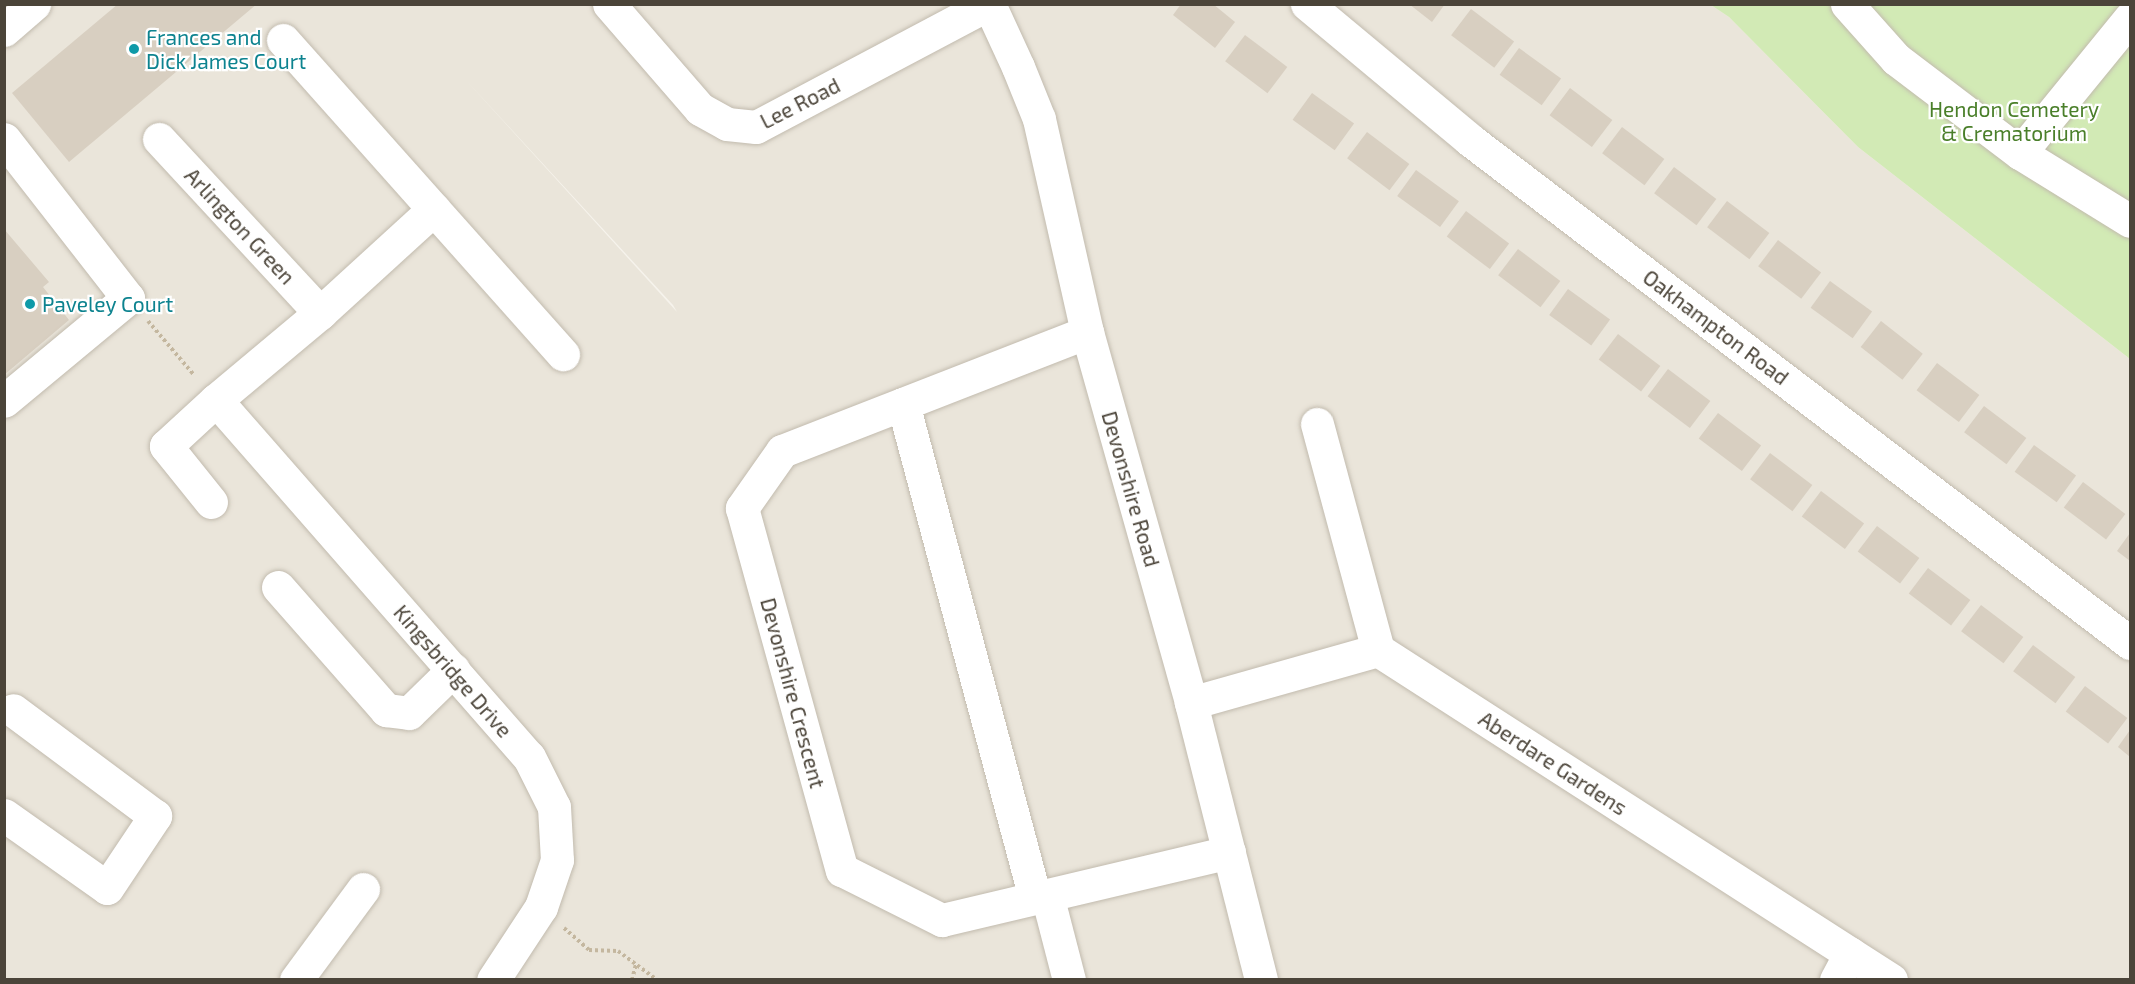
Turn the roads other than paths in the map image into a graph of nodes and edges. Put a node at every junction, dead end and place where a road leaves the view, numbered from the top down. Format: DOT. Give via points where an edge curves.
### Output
graph roads {
  1 [pos="34,4"];
  2 [pos="609,4"];
  3 [pos="988,4"];
  4 [pos="1307,4"];
  5 [pos="1847,4"];
  6 [pos="2130,18"];
  7 [pos="4,30"];
  8 [pos="283,40"];
  9 [pos="4,139"];
  10 [pos="159,139"];
  11 [pos="2020,153"];
  12 [pos="434,209"];
  13 [pos="2130,221"];
  14 [pos="320,313"];
  15 [pos="1088,332"];
  16 [pos="563,354"];
  17 [pos="216,399"];
  18 [pos="4,401"];
  19 [pos="903,404"];
  20 [pos="1317,424"];
  21 [pos="211,502"];
  22 [pos="278,587"];
  23 [pos="2130,644"];
  24 [pos="1378,650"];
  25 [pos="453,670"];
  26 [pos="1191,703"];
  27 [pos="8,712"];
  28 [pos="4,815"];
  29 [pos="1229,852"];
  30 [pos="363,889"];
  31 [pos="1041,896"];
  32 [pos="1843,967"];
  33 [pos="296,980"];
  34 [pos="493,980"];
  35 [pos="1069,980"];
  36 [pos="1261,980"];
  37 [pos="1891,980"];
  1 -- 7 [label="street"];
  2 -- 3 [label="street, Lee Road" via="700,108 727,124 756,127"];
  3 -- 15 [label="street, Devonshire Road" via="1039,119"];
  4 -- 23 [label="street, Oakhampton Road" via="1470,140"];
  5 -- 11 [label="street" via="1896,59"];
  6 -- 11 [label="street"];
  8 -- 12 [label="street"];
  9 -- 18 [label="street" via="137,308"];
  10 -- 14 [label="street, Arlington Green"];
  11 -- 13 [label="street"];
  12 -- 14 [label="street"];
  12 -- 16 [label="street"];
  14 -- 17 [label="street"];
  15 -- 19 [label="street, Devonshire Crescent"];
  15 -- 26 [label="street, Devonshire Road"];
  17 -- 21 [label="street" via="166,446"];
  17 -- 25 [label="street, Kingsbridge Drive"];
  19 -- 31 [label="street"];
  19 -- 31 [label="street, Devonshire Crescent" via="782,451 742,508 842,870 942,920"];
  20 -- 24 [label="street"];
  22 -- 25 [label="street" via="386,710 409,713"];
  24 -- 26 [label="street"];
  24 -- 32 [label="street, Aberdare Gardens"];
  25 -- 34 [label="street, Kingsbridge Drive" via="529,758 554,807 557,860 541,907"];
  26 -- 29 [label="street, Devonshire Road"];
  27 -- 28 [label="street" via="155,816 107,888"];
  29 -- 31 [label="street, Devonshire Crescent"];
  29 -- 36 [label="street, Devonshire Road"];
  30 -- 33 [label="street"];
  31 -- 35 [label="street"];
  32 -- 37 [label="street, Aberdare Gardens"];
}
